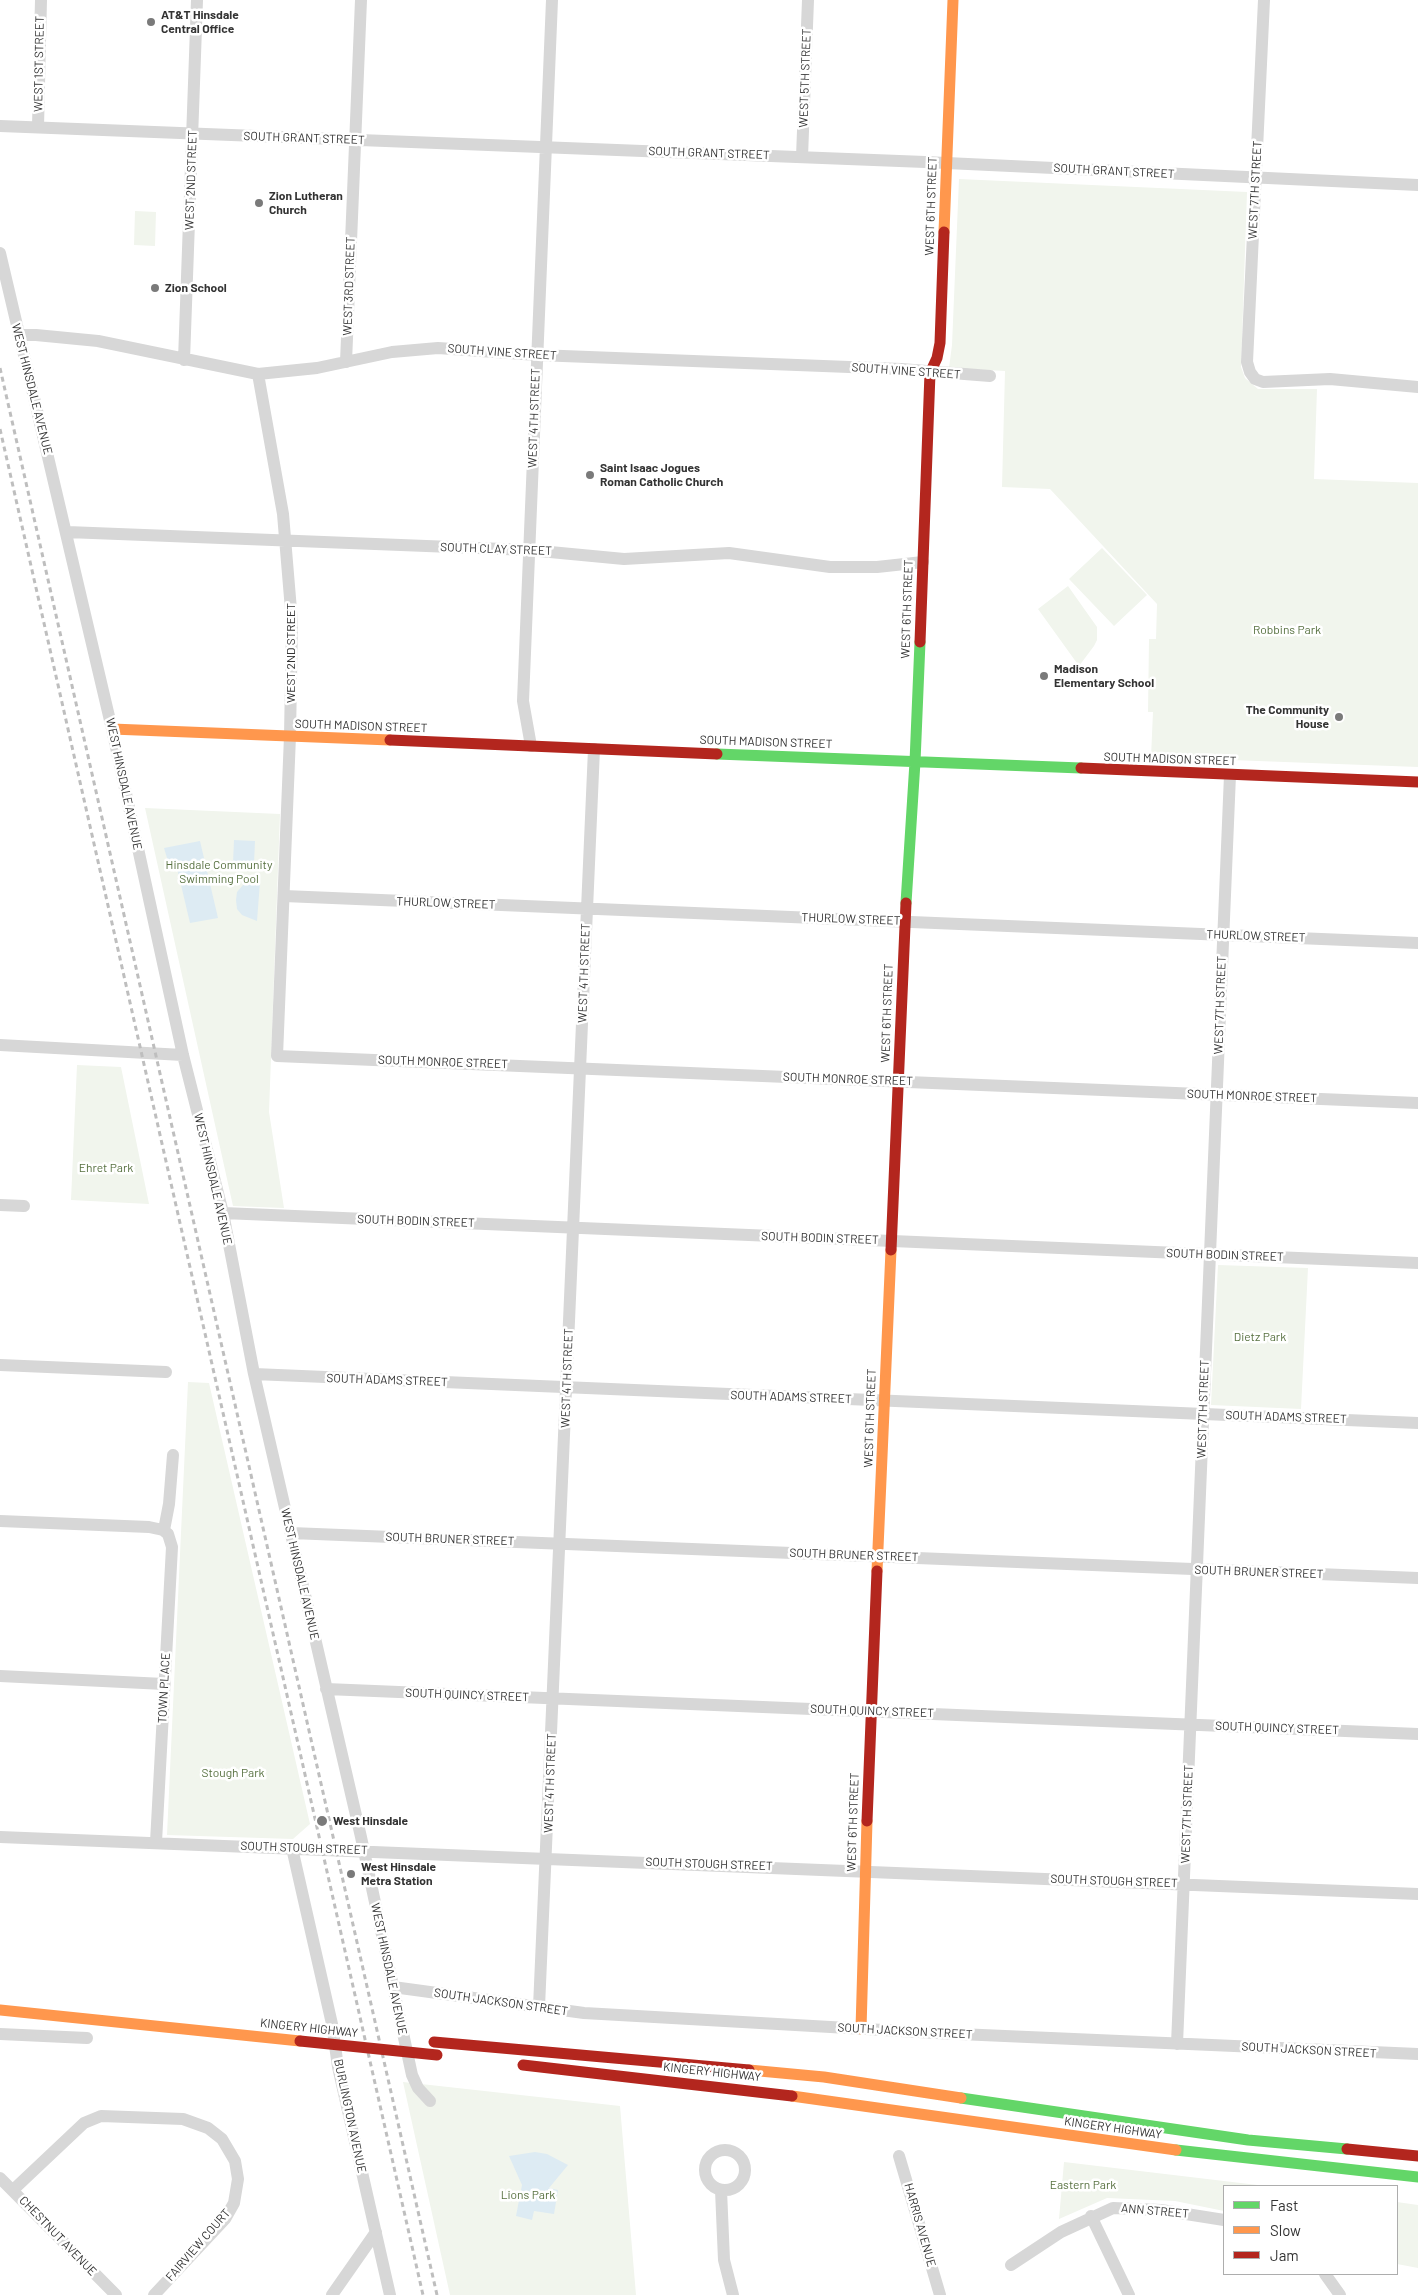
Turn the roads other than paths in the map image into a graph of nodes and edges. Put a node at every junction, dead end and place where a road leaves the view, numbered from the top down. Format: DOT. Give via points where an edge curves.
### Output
graph roads {
  1 [pos="41,0"];
  2 [pos="197,0"];
  3 [pos="360,0"];
  4 [pos="552,0"];
  5 [pos="808,0"];
  6 [pos="953,0"];
  7 [pos="1264,0"];
  8 [pos="0,126"];
  9 [pos="38,127"];
  10 [pos="193,135"];
  11 [pos="355,140"];
  12 [pos="546,147"];
  13 [pos="802,157"];
  14 [pos="947,163"];
  15 [pos="1255,177"];
  16 [pos="1418,184"];
  17 [pos="0,253"];
  18 [pos="18,335"];
  19 [pos="537,355"];
  20 [pos="184,360"];
  21 [pos="346,362"];
  22 [pos="930,373"];
  23 [pos="258,374"];
  24 [pos="990,376"];
  25 [pos="1418,387"];
  26 [pos="67,532"];
  27 [pos="286,540"];
  28 [pos="529,550"];
  29 [pos="923,562"];
  30 [pos="112,729"];
  31 [pos="290,736"];
  32 [pos="532,746"];
  33 [pos="594,749"];
  34 [pos="915,762"];
  35 [pos="1230,775"];
  36 [pos="1418,782"];
  37 [pos="284,896"];
  38 [pos="587,908"];
  39 [pos="905,922"];
  40 [pos="1223,935"];
  41 [pos="1418,943"];
  42 [pos="0,1045"];
  43 [pos="184,1055"];
  44 [pos="277,1056"];
  45 [pos="580,1068"];
  46 [pos="898,1081"];
  47 [pos="1217,1094"];
  48 [pos="1418,1103"];
  49 [pos="0,1205"];
  50 [pos="24,1206"];
  51 [pos="223,1213"];
  52 [pos="573,1228"];
  53 [pos="892,1241"];
  54 [pos="1210,1254"];
  55 [pos="1418,1263"];
  56 [pos="0,1365"];
  57 [pos="166,1372"];
  58 [pos="254,1374"];
  59 [pos="566,1387"];
  60 [pos="885,1400"];
  61 [pos="1203,1414"];
  62 [pos="1418,1423"];
  63 [pos="172,1456"];
  64 [pos="0,1521"];
  65 [pos="166,1532"];
  66 [pos="290,1534"];
  67 [pos="560,1542"];
  68 [pos="878,1556"];
  69 [pos="1197,1569"];
  70 [pos="1418,1578"];
  71 [pos="0,1676"];
  72 [pos="164,1684"];
  73 [pos="326,1689"];
  74 [pos="553,1698"];
  75 [pos="872,1711"];
  76 [pos="1190,1724"];
  77 [pos="1418,1734"];
  78 [pos="0,1837"];
  79 [pos="156,1842"];
  80 [pos="292,1848"];
  81 [pos="364,1851"];
  82 [pos="547,1858"];
  83 [pos="865,1871"];
  84 [pos="1184,1884"];
  85 [pos="1418,1894"];
  86 [pos="394,1987"];
  87 [pos="539,2007"];
  88 [pos="0,2010"];
  89 [pos="318,2029"];
  90 [pos="861,2029"];
  91 [pos="347,2032"];
  92 [pos="0,2034"];
  93 [pos="395,2037"];
  94 [pos="87,2038"];
  95 [pos="1177,2044"];
  96 [pos="1418,2054"];
  97 [pos="442,2056"];
  98 [pos="506,2063"];
  99 [pos="430,2101"];
  100 [pos="899,2156"];
  101 [pos="1418,2156"];
  102 [pos="1418,2177"];
  103 [pos="0,2178"];
  104 [pos="13,2190"];
  105 [pos="721,2190"];
  106 [pos="1091,2216"];
  107 [pos="1223,2220"];
  108 [pos="376,2232"];
  109 [pos="1011,2264"];
  110 [pos="1326,2275"];
  111 [pos="116,2295"];
  112 [pos="154,2295"];
  113 [pos="332,2295"];
  114 [pos="390,2295"];
  115 [pos="734,2295"];
  116 [pos="940,2295"];
  117 [pos="1129,2295"];
  118 [pos="1340,2295"];
  1 -- 9 [label="street, WEST 1ST STREET"];
  2 -- 10 [label="street, WEST 2ND STREET"];
  3 -- 11 [label="street, WEST 3RD STREET"];
  4 -- 12 [label="street, WEST 4TH STREET"];
  5 -- 13 [label="street, WEST 5TH STREET"];
  6 -- 14 [label="main road, WEST 6TH STREET"];
  7 -- 15 [label="street, WEST 7TH STREET"];
  8 -- 9 [label="street, SOUTH GRANT STREET"];
  9 -- 10 [label="street, SOUTH GRANT STREET"];
  10 -- 11 [label="street, SOUTH GRANT STREET"];
  10 -- 20 [label="street, WEST 2ND STREET"];
  11 -- 12 [label="street, SOUTH GRANT STREET"];
  11 -- 21 [label="street, WEST 3RD STREET"];
  12 -- 13 [label="street, SOUTH GRANT STREET"];
  12 -- 19 [label="street, WEST 4TH STREET"];
  13 -- 14 [label="street, SOUTH GRANT STREET"];
  14 -- 15 [label="street, SOUTH GRANT STREET"];
  14 -- 22 [label="main road, WEST 6TH STREET" via="940,343"];
  15 -- 16 [label="street, SOUTH GRANT STREET"];
  15 -- 25 [label="street, WEST 7TH STREET" via="1247,362 1250,372 1255,378 1274,383 1330,379"];
  17 -- 18 [label="street, WEST HINSDALE AVENUE"];
  18 -- 20 [label="street, SOUTH VINE STREET" via="98,341"];
  18 -- 26 [label="street, WEST HINSDALE AVENUE"];
  19 -- 21 [label="street, SOUTH VINE STREET" via="438,348 392,352"];
  19 -- 22 [label="street, SOUTH VINE STREET" via="901,369"];
  19 -- 28 [label="street, WEST 4TH STREET"];
  20 -- 23 [label="street, SOUTH VINE STREET"];
  21 -- 23 [label="street, SOUTH VINE STREET"];
  22 -- 24 [label="street, SOUTH VINE STREET"];
  22 -- 29 [label="main road, WEST 6TH STREET"];
  23 -- 27 [label="street, WEST 2ND STREET"];
  26 -- 27 [label="street, SOUTH CLAY STREET"];
  26 -- 30 [label="street, WEST HINSDALE AVENUE"];
  27 -- 28 [label="street, SOUTH CLAY STREET"];
  27 -- 31 [label="street, WEST 2ND STREET" via="292,622"];
  28 -- 29 [label="street, SOUTH CLAY STREET" via="624,559 728,553 830,567 877,567"];
  28 -- 32 [label="street, WEST 4TH STREET" via="523,701"];
  29 -- 34 [label="main road, WEST 6TH STREET"];
  30 -- 31 [label="main road, SOUTH MADISON STREET"];
  30 -- 43 [label="street, WEST HINSDALE AVENUE"];
  31 -- 32 [label="main road, SOUTH MADISON STREET"];
  31 -- 37 [label="street, WEST 2ND STREET"];
  32 -- 33 [label="main road, SOUTH MADISON STREET"];
  33 -- 34 [label="main road, SOUTH MADISON STREET"];
  33 -- 38 [label="street, WEST 4TH STREET"];
  34 -- 35 [label="main road, SOUTH MADISON STREET"];
  34 -- 39 [label="main road, WEST 6TH STREET"];
  35 -- 36 [label="main road, SOUTH MADISON STREET"];
  35 -- 40 [label="street, WEST 7TH STREET"];
  37 -- 38 [label="street, THURLOW STREET"];
  37 -- 44 [label="street, WEST 2ND STREET"];
  38 -- 39 [label="street, THURLOW STREET"];
  38 -- 45 [label="street, WEST 4TH STREET"];
  39 -- 40 [label="street, THURLOW STREET"];
  39 -- 46 [label="main road, WEST 6TH STREET"];
  40 -- 41 [label="street, THURLOW STREET"];
  40 -- 47 [label="street, WEST 7TH STREET"];
  42 -- 43 [label="street"];
  43 -- 51 [label="street, WEST HINSDALE AVENUE"];
  44 -- 45 [label="street, SOUTH MONROE STREET"];
  45 -- 46 [label="street, SOUTH MONROE STREET"];
  45 -- 52 [label="street, WEST 4TH STREET"];
  46 -- 47 [label="street, SOUTH MONROE STREET"];
  46 -- 53 [label="main road, WEST 6TH STREET"];
  47 -- 48 [label="street, SOUTH MONROE STREET"];
  47 -- 54 [label="street, WEST 7TH STREET"];
  49 -- 50 [label="street"];
  51 -- 52 [label="street, SOUTH BODIN STREET"];
  51 -- 58 [label="street, WEST HINSDALE AVENUE"];
  52 -- 53 [label="street, SOUTH BODIN STREET"];
  52 -- 59 [label="street, WEST 4TH STREET"];
  53 -- 54 [label="street, SOUTH BODIN STREET"];
  53 -- 60 [label="main road, WEST 6TH STREET"];
  54 -- 55 [label="street, SOUTH BODIN STREET"];
  54 -- 61 [label="street, WEST 7TH STREET"];
  56 -- 57 [label="street"];
  58 -- 59 [label="street, SOUTH ADAMS STREET"];
  58 -- 66 [label="street, WEST HINSDALE AVENUE"];
  59 -- 60 [label="street, SOUTH ADAMS STREET"];
  59 -- 67 [label="street, WEST 4TH STREET"];
  60 -- 61 [label="street, SOUTH ADAMS STREET"];
  60 -- 68 [label="main road, WEST 6TH STREET"];
  61 -- 62 [label="street, SOUTH ADAMS STREET"];
  61 -- 69 [label="street, WEST 7TH STREET"];
  63 -- 65 [label="street, TOWN PLACE"];
  64 -- 65 [label="street" via="129,1526"];
  65 -- 72 [label="street, TOWN PLACE" via="172,1547"];
  66 -- 67 [label="street, SOUTH BRUNER STREET"];
  66 -- 73 [label="street, WEST HINSDALE AVENUE"];
  67 -- 68 [label="street, SOUTH BRUNER STREET"];
  67 -- 74 [label="street, WEST 4TH STREET"];
  68 -- 69 [label="street, SOUTH BRUNER STREET"];
  68 -- 75 [label="main road, WEST 6TH STREET"];
  69 -- 70 [label="street, SOUTH BRUNER STREET"];
  69 -- 76 [label="street, WEST 7TH STREET"];
  71 -- 72 [label="street"];
  72 -- 79 [label="street, TOWN PLACE"];
  73 -- 74 [label="street, SOUTH QUINCY STREET"];
  73 -- 81 [label="street, WEST HINSDALE AVENUE"];
  74 -- 75 [label="street, SOUTH QUINCY STREET"];
  74 -- 82 [label="street, WEST 4TH STREET"];
  75 -- 76 [label="street, SOUTH QUINCY STREET"];
  75 -- 83 [label="main road, WEST 6TH STREET"];
  76 -- 77 [label="street, SOUTH QUINCY STREET"];
  76 -- 84 [label="street, WEST 7TH STREET"];
  78 -- 79 [label="street, SOUTH STOUGH STREET"];
  79 -- 80 [label="street, SOUTH STOUGH STREET"];
  80 -- 81 [label="street, SOUTH STOUGH STREET"];
  80 -- 108 [label="street, BURLINGTON AVENUE"];
  81 -- 82 [label="street, SOUTH STOUGH STREET"];
  81 -- 86 [label="street, WEST HINSDALE AVENUE"];
  82 -- 83 [label="street, SOUTH STOUGH STREET"];
  82 -- 87 [label="street, WEST 4TH STREET"];
  83 -- 84 [label="street, SOUTH STOUGH STREET"];
  83 -- 90 [label="main road, WEST 6TH STREET"];
  84 -- 85 [label="street, SOUTH STOUGH STREET"];
  84 -- 95 [label="street, WEST 7TH STREET"];
  86 -- 87 [label="street, SOUTH JACKSON STREET"];
  86 -- 99 [label="street, WEST HINSDALE AVENUE" via="412,2075"];
  87 -- 90 [label="street, SOUTH JACKSON STREET" via="584,2013"];
  88 -- 97 [label="main road, KINGERY HIGHWAY, bridge"];
  89 -- 91 [label="main road, KINGERY HIGHWAY"];
  90 -- 95 [label="street, SOUTH JACKSON STREET"];
  92 -- 94 [label="street"];
  93 -- 101 [label="main road, KINGERY HIGHWAY" via="824,2077 1162,2129"];
  95 -- 96 [label="street, SOUTH JACKSON STREET"];
  98 -- 102 [label="main road, KINGERY HIGHWAY" via="822,2098 1218,2156"];
  100 -- 116 [label="street, HARRIS AVENUE"];
  103 -- 104 [label="street, CHESTNUT AVENUE"];
  104 -- 111 [label="street, CHESTNUT AVENUE"];
  104 -- 112 [label="street, FAIRVIEW COURT" via="84,2124 101,2116 183,2119 208,2128 222,2139 235,2161 238,2187 234,2203 225,2218"];
  105 -- 115 [label="street" via="724,2260"];
  106 -- 107 [label="street, ANN STREET" via="1113,2208 1130,2207"];
  106 -- 109 [label="street, ANN STREET"];
  106 -- 117 [label="street"];
  108 -- 113 [label="street"];
  108 -- 114 [label="street, BURLINGTON AVENUE"];
  110 -- 118 [label="street"];
}
